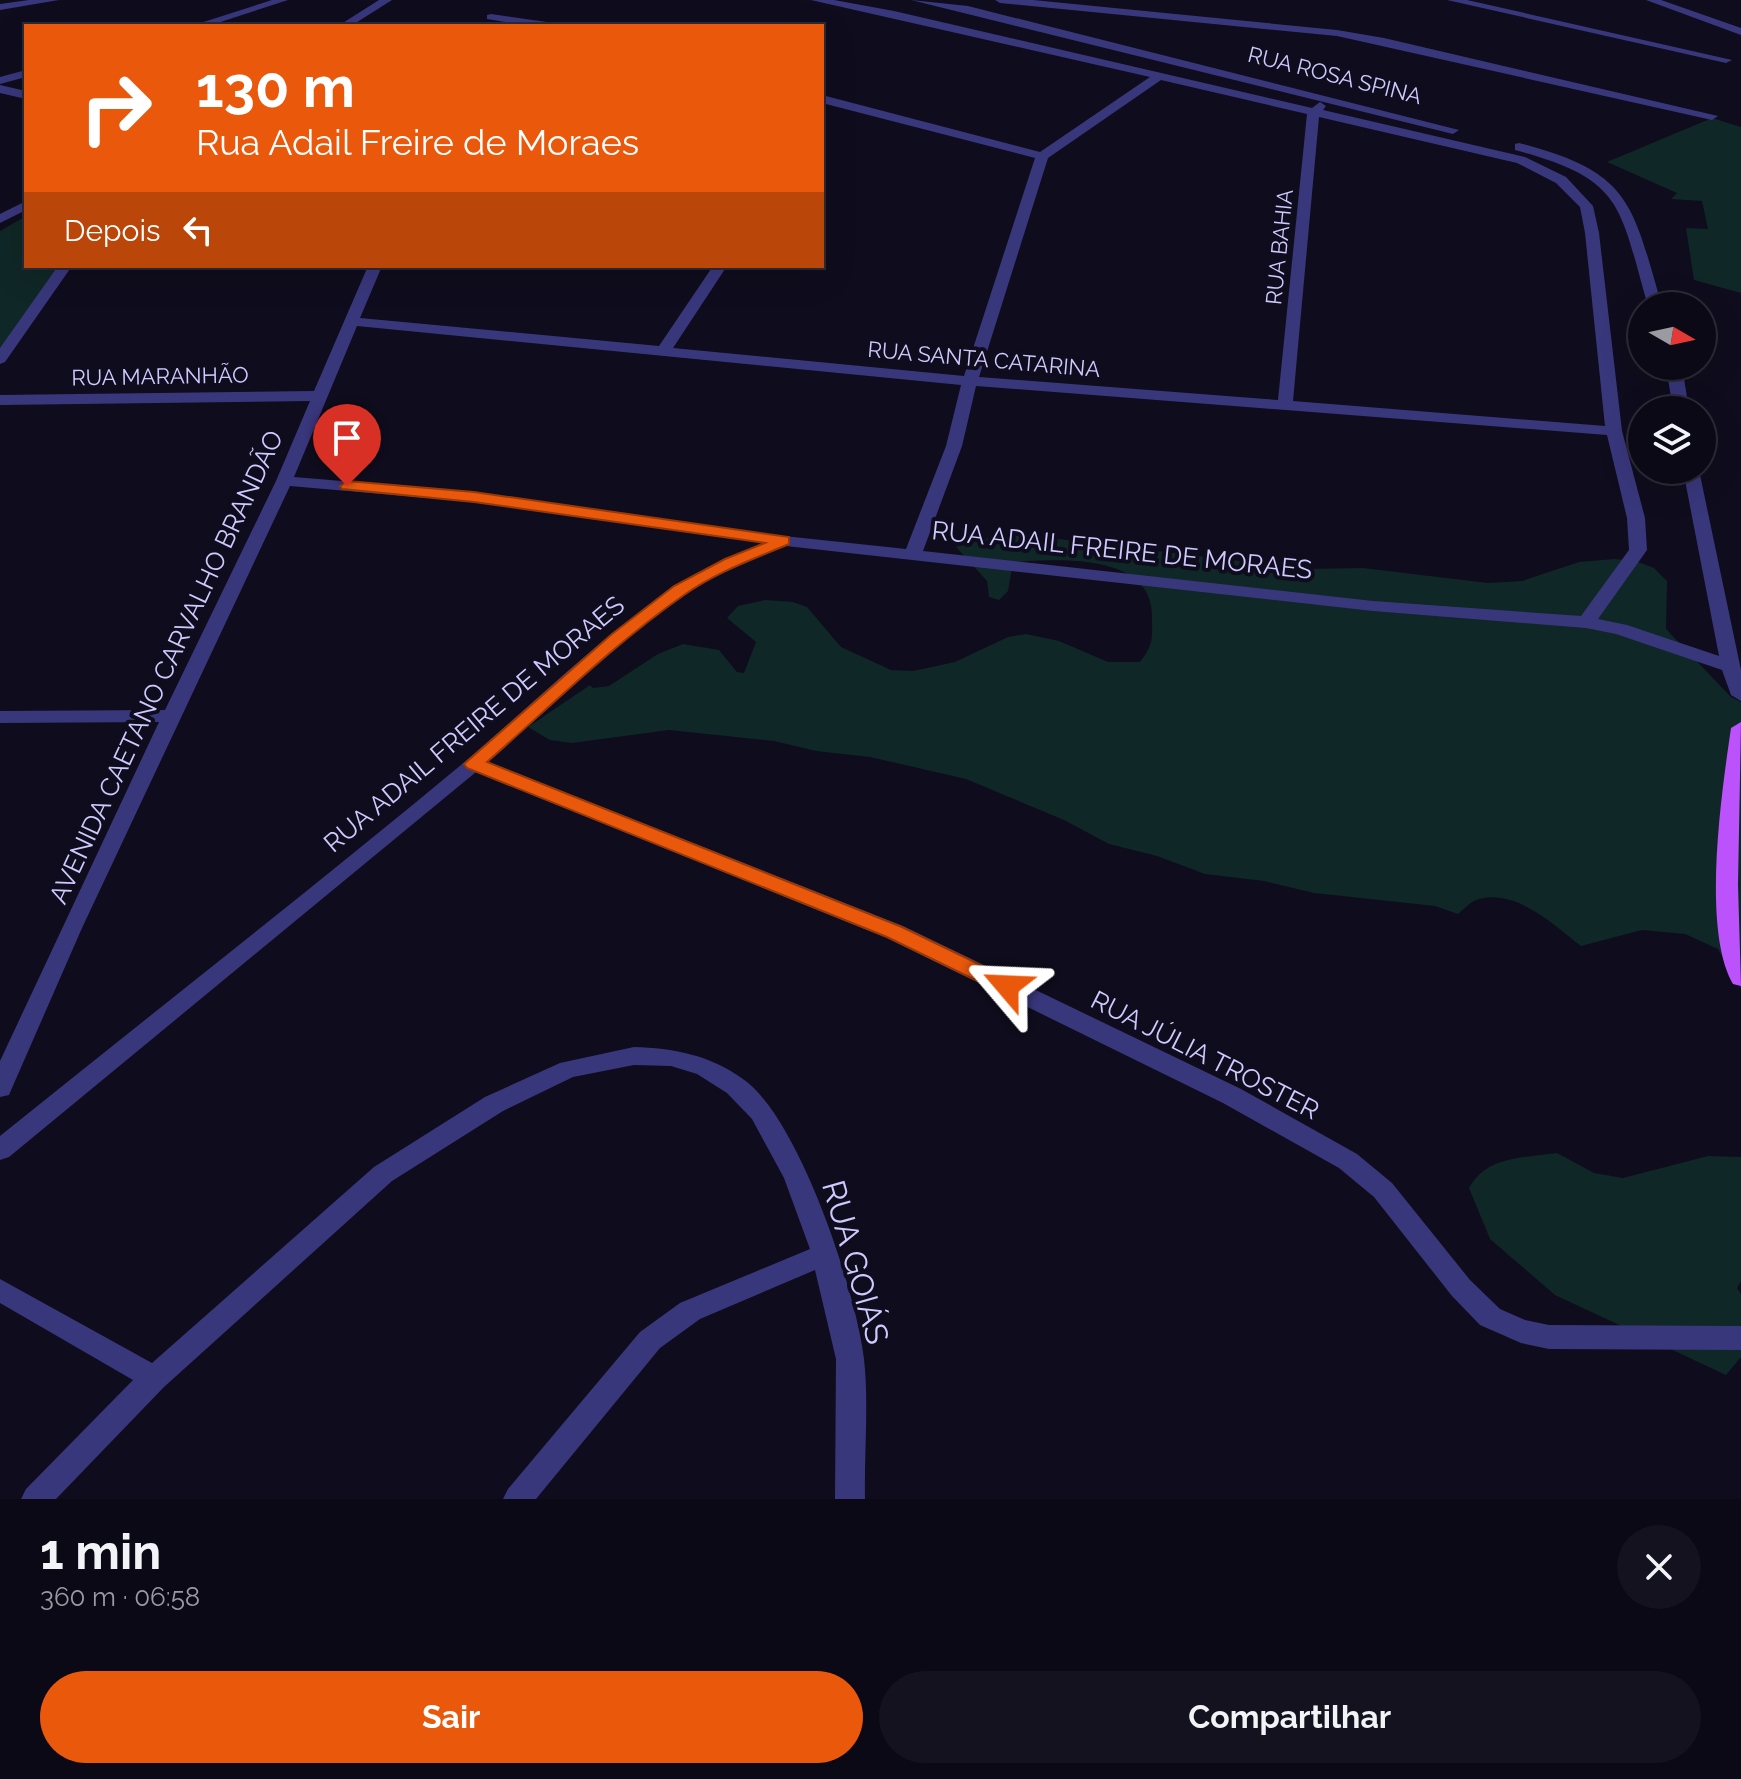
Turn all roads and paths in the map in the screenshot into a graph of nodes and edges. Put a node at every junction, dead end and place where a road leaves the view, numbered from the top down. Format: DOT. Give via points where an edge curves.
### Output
graph roads {
  1 [pos="54,0"];
  2 [pos="283,0"];
  3 [pos="387,0"];
  4 [pos="816,0"];
  5 [pos="916,0"];
  6 [pos="999,0"];
  7 [pos="1452,0"];
  8 [pos="1651,0"];
  9 [pos="964,5"];
  10 [pos="0,7"];
  11 [pos="490,17"];
  12 [pos="203,24"];
  13 [pos="346,24"];
  14 [pos="540,24"];
  15 [pos="1741,32"];
  16 [pos="1726,60"];
  17 [pos="24,74"];
  18 [pos="1159,76"];
  19 [pos="0,81"];
  20 [pos="1274,83"];
  21 [pos="0,89"];
  22 [pos="24,95"];
  23 [pos="1327,97"];
  24 [pos="1259,99"];
  25 [pos="824,104"];
  26 [pos="1313,114"];
  27 [pos="1712,116"];
  28 [pos="1042,156"];
  29 [pos="24,206"];
  30 [pos="0,219"];
  31 [pos="64,268"];
  32 [pos="374,268"];
  33 [pos="719,268"];
  34 [pos="1651,292"];
  35 [pos="351,321"];
  36 [pos="663,352"];
  37 [pos="0,359"];
  38 [pos="970,381"];
  39 [pos="320,396"];
  40 [pos="0,400"];
  41 [pos="1285,406"];
  42 [pos="1614,431"];
  43 [pos="284,481"];
  44 [pos="1694,484"];
  45 [pos="784,541"];
  46 [pos="913,555"];
  47 [pos="1586,622"];
  48 [pos="1730,666"];
  49 [pos="1741,695"];
  50 [pos="173,716"];
  51 [pos="0,717"];
  52 [pos="1741,728"];
  53 [pos="474,764"];
  54 [pos="1741,978"];
  55 [pos="0,1088"];
  56 [pos="0,1150"];
  57 [pos="825,1254"];
  58 [pos="0,1290"];
  59 [pos="1741,1338"];
  60 [pos="154,1378"];
  61 [pos="36,1499"];
  62 [pos="518,1499"];
  63 [pos="850,1499"];
  1 -- 10 [label="street"];
  2 -- 12 [label="street"];
  3 -- 13 [label="street"];
  4 -- 18 [label="street"];
  5 -- 9 [label="street, RUA ROSA SPINA"];
  6 -- 9 [label="street" via="1002,4 990,10"];
  6 -- 27 [label="street" via="1337,33"];
  7 -- 16 [label="street"];
  8 -- 15 [label="street"];
  9 -- 20 [label="street, RUA ROSA SPINA"];
  11 -- 14 [label="street"];
  17 -- 19 [label="street"];
  18 -- 24 [label="street"];
  18 -- 28 [label="street"];
  20 -- 23 [label="street, RUA ROSA SPINA"];
  20 -- 24 [label="street"];
  21 -- 22 [label="street"];
  23 -- 26 [label="street"];
  23 -- 34 [label="street, RUA ROSA SPINA" via="1523,148 1593,175 1614,192 1625,211"];
  24 -- 26 [label="street"];
  25 -- 28 [label="street"];
  26 -- 41 [label="street, RUA BAHIA"];
  26 -- 42 [label="street" via="1521,160 1561,180 1586,206"];
  28 -- 38 [label="street"];
  29 -- 30 [label="street"];
  31 -- 37 [label="street"];
  32 -- 35 [label="street, AVENIDA CAETANO CARVALHO BRANDÃO"];
  33 -- 36 [label="street"];
  35 -- 36 [label="street, RUA SANTA CATARINA"];
  35 -- 39 [label="street, AVENIDA CAETANO CARVALHO BRANDÃO"];
  36 -- 38 [label="street, RUA SANTA CATARINA"];
  38 -- 41 [label="street, RUA SANTA CATARINA"];
  38 -- 46 [label="street" via="954,446"];
  39 -- 40 [label="street, RUA MARANHÃO"];
  39 -- 43 [label="street, AVENIDA CAETANO CARVALHO BRANDÃO"];
  41 -- 42 [label="street, RUA SANTA CATARINA"];
  42 -- 47 [label="street" via="1636,518 1638,550"];
  43 -- 45 [label="street" via="474,497"];
  43 -- 50 [label="street, AVENIDA CAETANO CARVALHO BRANDÃO"];
  44 -- 48 [label="street"];
  45 -- 46 [label="street, RUA ADAIL FREIRE DE MORAES"];
  45 -- 53 [label="street, RUA ADAIL FREIRE DE MORAES" via="730,562 680,590"];
  46 -- 47 [label="street, RUA ADAIL FREIRE DE MORAES" via="1373,606"];
  47 -- 48 [label="street, RUA ADAIL FREIRE DE MORAES"];
  48 -- 49 [label="street"];
  50 -- 51 [label="street"];
  50 -- 55 [label="street, AVENIDA CAETANO CARVALHO BRANDÃO"];
  52 -- 54 [label="main road" via="1728,813 1730,940"];
  53 -- 56 [label="street, RUA ADAIL FREIRE DE MORAES"];
  53 -- 59 [label="street, RUA JÚLIA TROSTER" via="895,932 1232,1096 1348,1161 1383,1190 1490,1317 1549,1337"];
  57 -- 60 [label="street, RUA GOIÁS" via="796,1177 761,1112 736,1086 672,1057 612,1058 568,1069 494,1104 383,1174"];
  57 -- 62 [label="street" via="690,1311 650,1340"];
  57 -- 63 [label="street, RUA GOIÁS" via="850,1359"];
  58 -- 60 [label="street"];
  60 -- 61 [label="street"];
}
